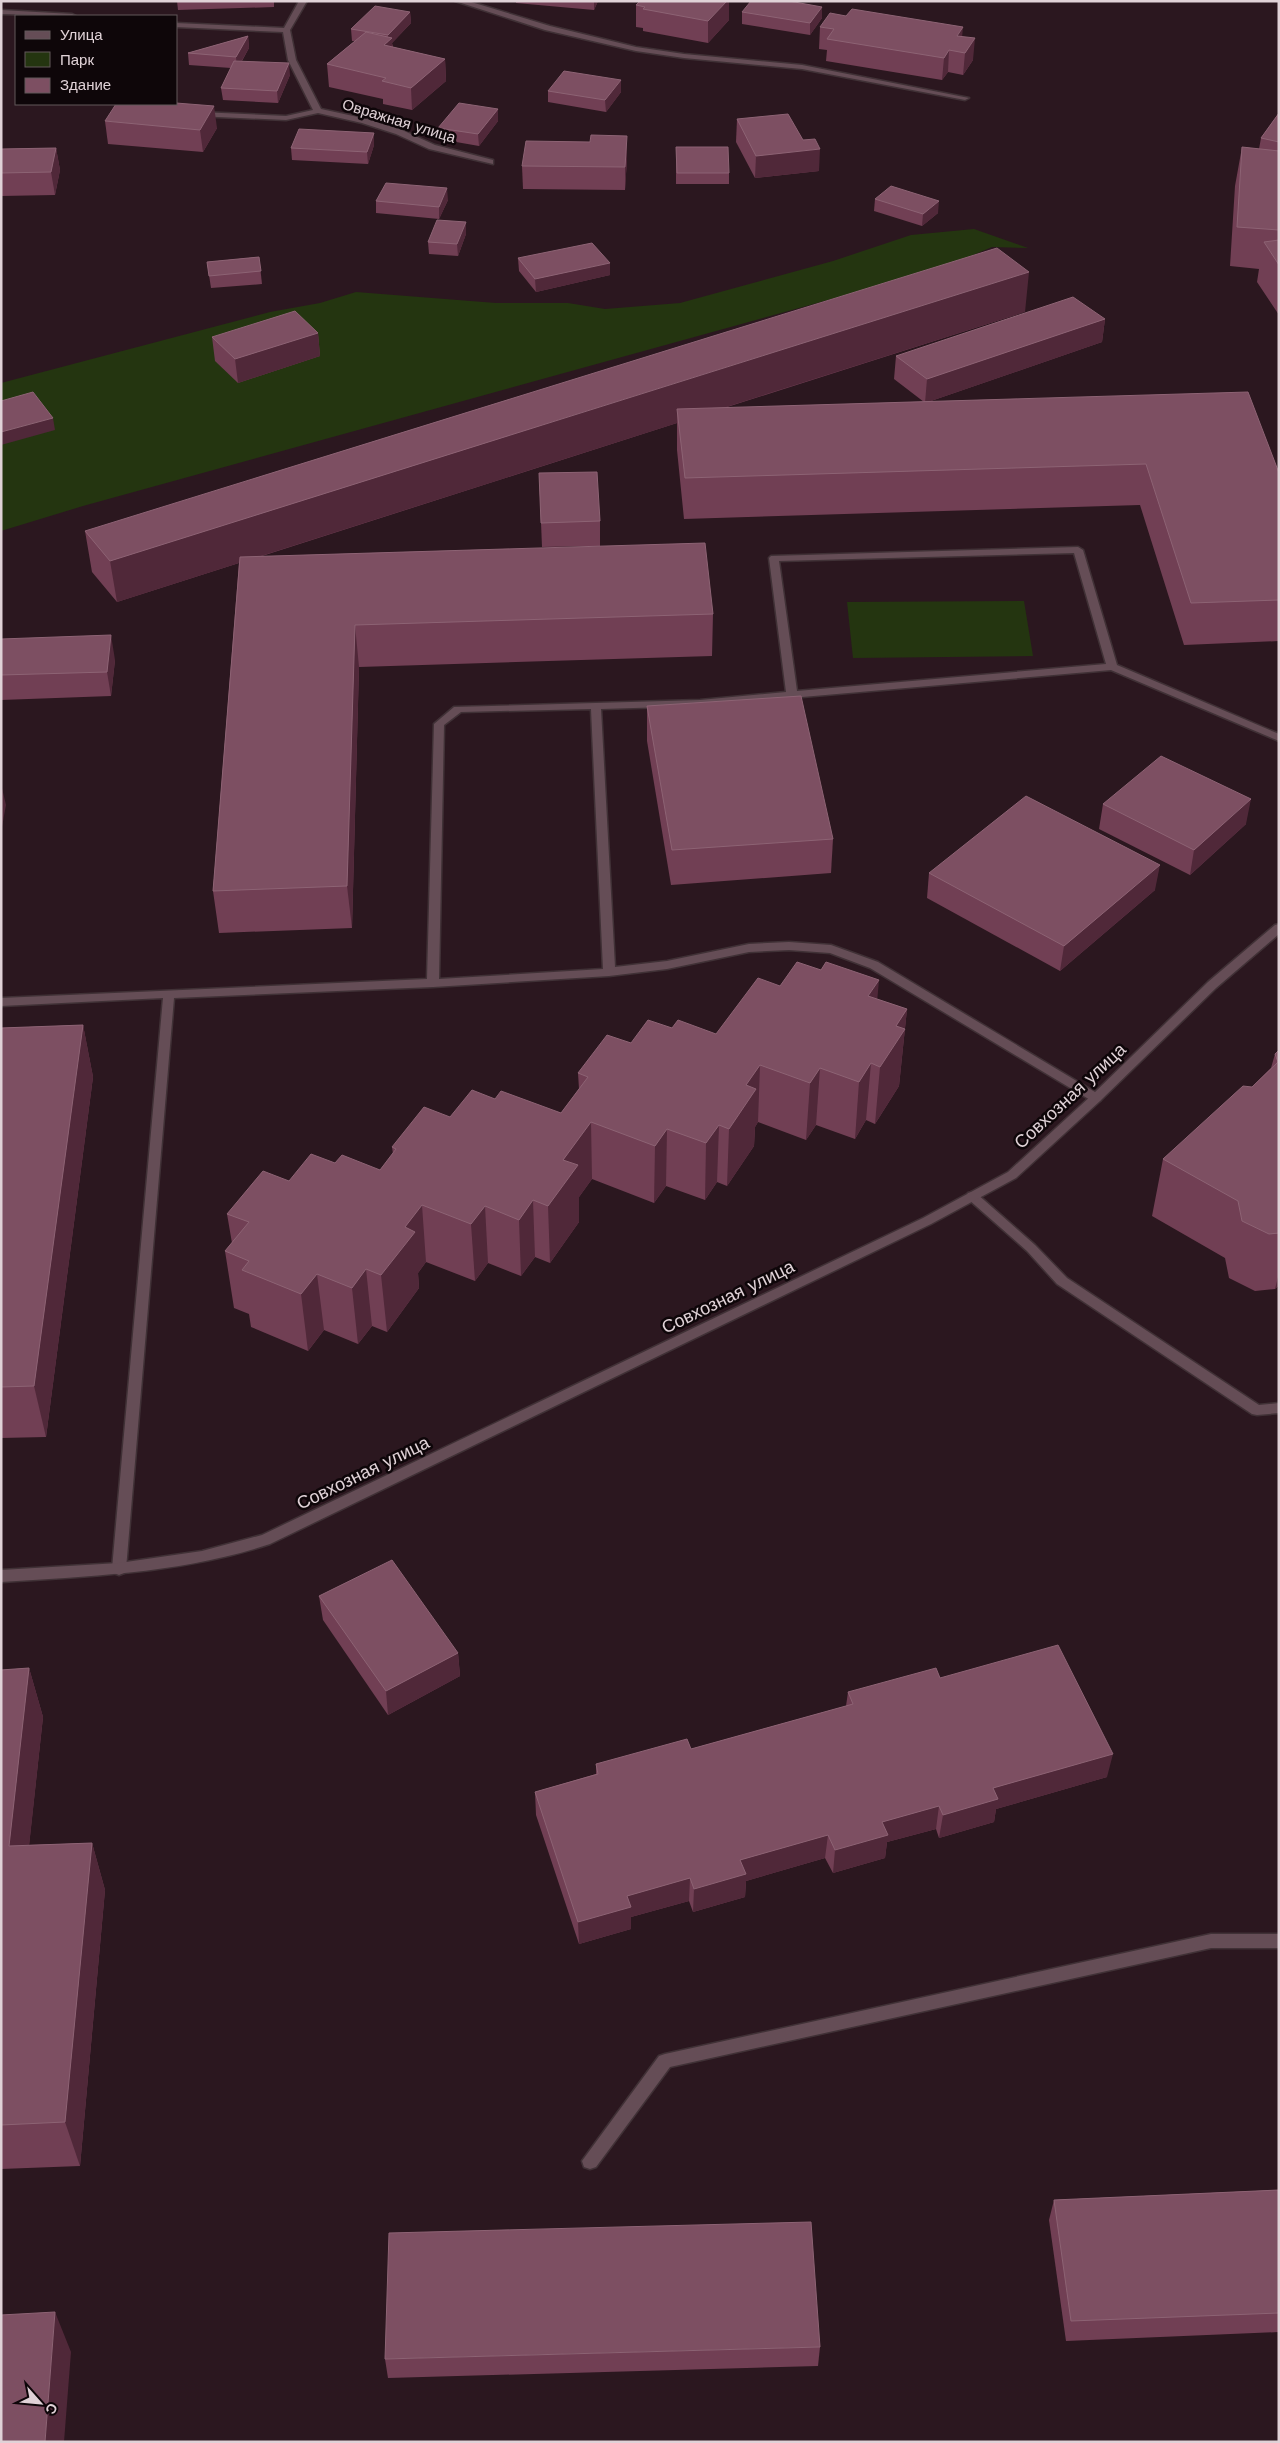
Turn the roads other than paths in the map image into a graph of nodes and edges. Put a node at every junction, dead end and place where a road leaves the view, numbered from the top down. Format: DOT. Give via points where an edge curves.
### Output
graph roads {
  1 [pos="303,1"];
  2 [pos="459,1"];
  3 [pos="1,12"];
  4 [pos="54,15"];
  5 [pos="178,25"];
  6 [pos="286,30"];
  7 [pos="965,98"];
  8 [pos="318,111"];
  9 [pos="192,113"];
  10 [pos="490,162"];
  11 [pos="1112,667"];
  12 [pos="792,696"];
  13 [pos="596,706"];
  14 [pos="1279,738"];
  15 [pos="1279,928"];
  16 [pos="609,972"];
  17 [pos="432,982"];
  18 [pos="170,994"];
  19 [pos="1,1002"];
  20 [pos="1096,1098"];
  21 [pos="972,1196"];
  22 [pos="1279,1408"];
  23 [pos="119,1569"];
  24 [pos="1,1576"];
  25 [pos="1279,1941"];
  26 [pos="590,2161"];
  1 -- 6 [label="street"];
  2 -- 7 [label="street" via="636,49 802,67"];
  3 -- 4 [label="street"];
  5 -- 6 [label="street"];
  6 -- 8 [label="street, Овражная улица" via="292,60"];
  8 -- 9 [label="street" via="286,118"];
  8 -- 10 [label="street, Овражная улица" via="399,132 432,147"];
  11 -- 12 [label="street"];
  11 -- 12 [label="street" via="1078,550 774,558"];
  11 -- 14 [label="street"];
  12 -- 13 [label="street"];
  13 -- 16 [label="street"];
  13 -- 17 [label="street" via="458,708 439,724"];
  15 -- 20 [label="street, Совхозная улица" via="1212,985"];
  16 -- 17 [label="street"];
  16 -- 20 [label="street" via="667,965 749,948 831,949 874,966"];
  17 -- 18 [label="street"];
  18 -- 19 [label="street"];
  18 -- 23 [label="street"];
  20 -- 21 [label="street, Совхозная улица" via="1012,1175"];
  21 -- 22 [label="street" via="1031,1248 1062,1281 1257,1410"];
  21 -- 23 [label="street, Совхозная улица" via="927,1221 265,1540 202,1557"];
  23 -- 24 [label="street, Совхозная улица"];
  25 -- 26 [label="street" via="1211,1940 665,2061"];
}
